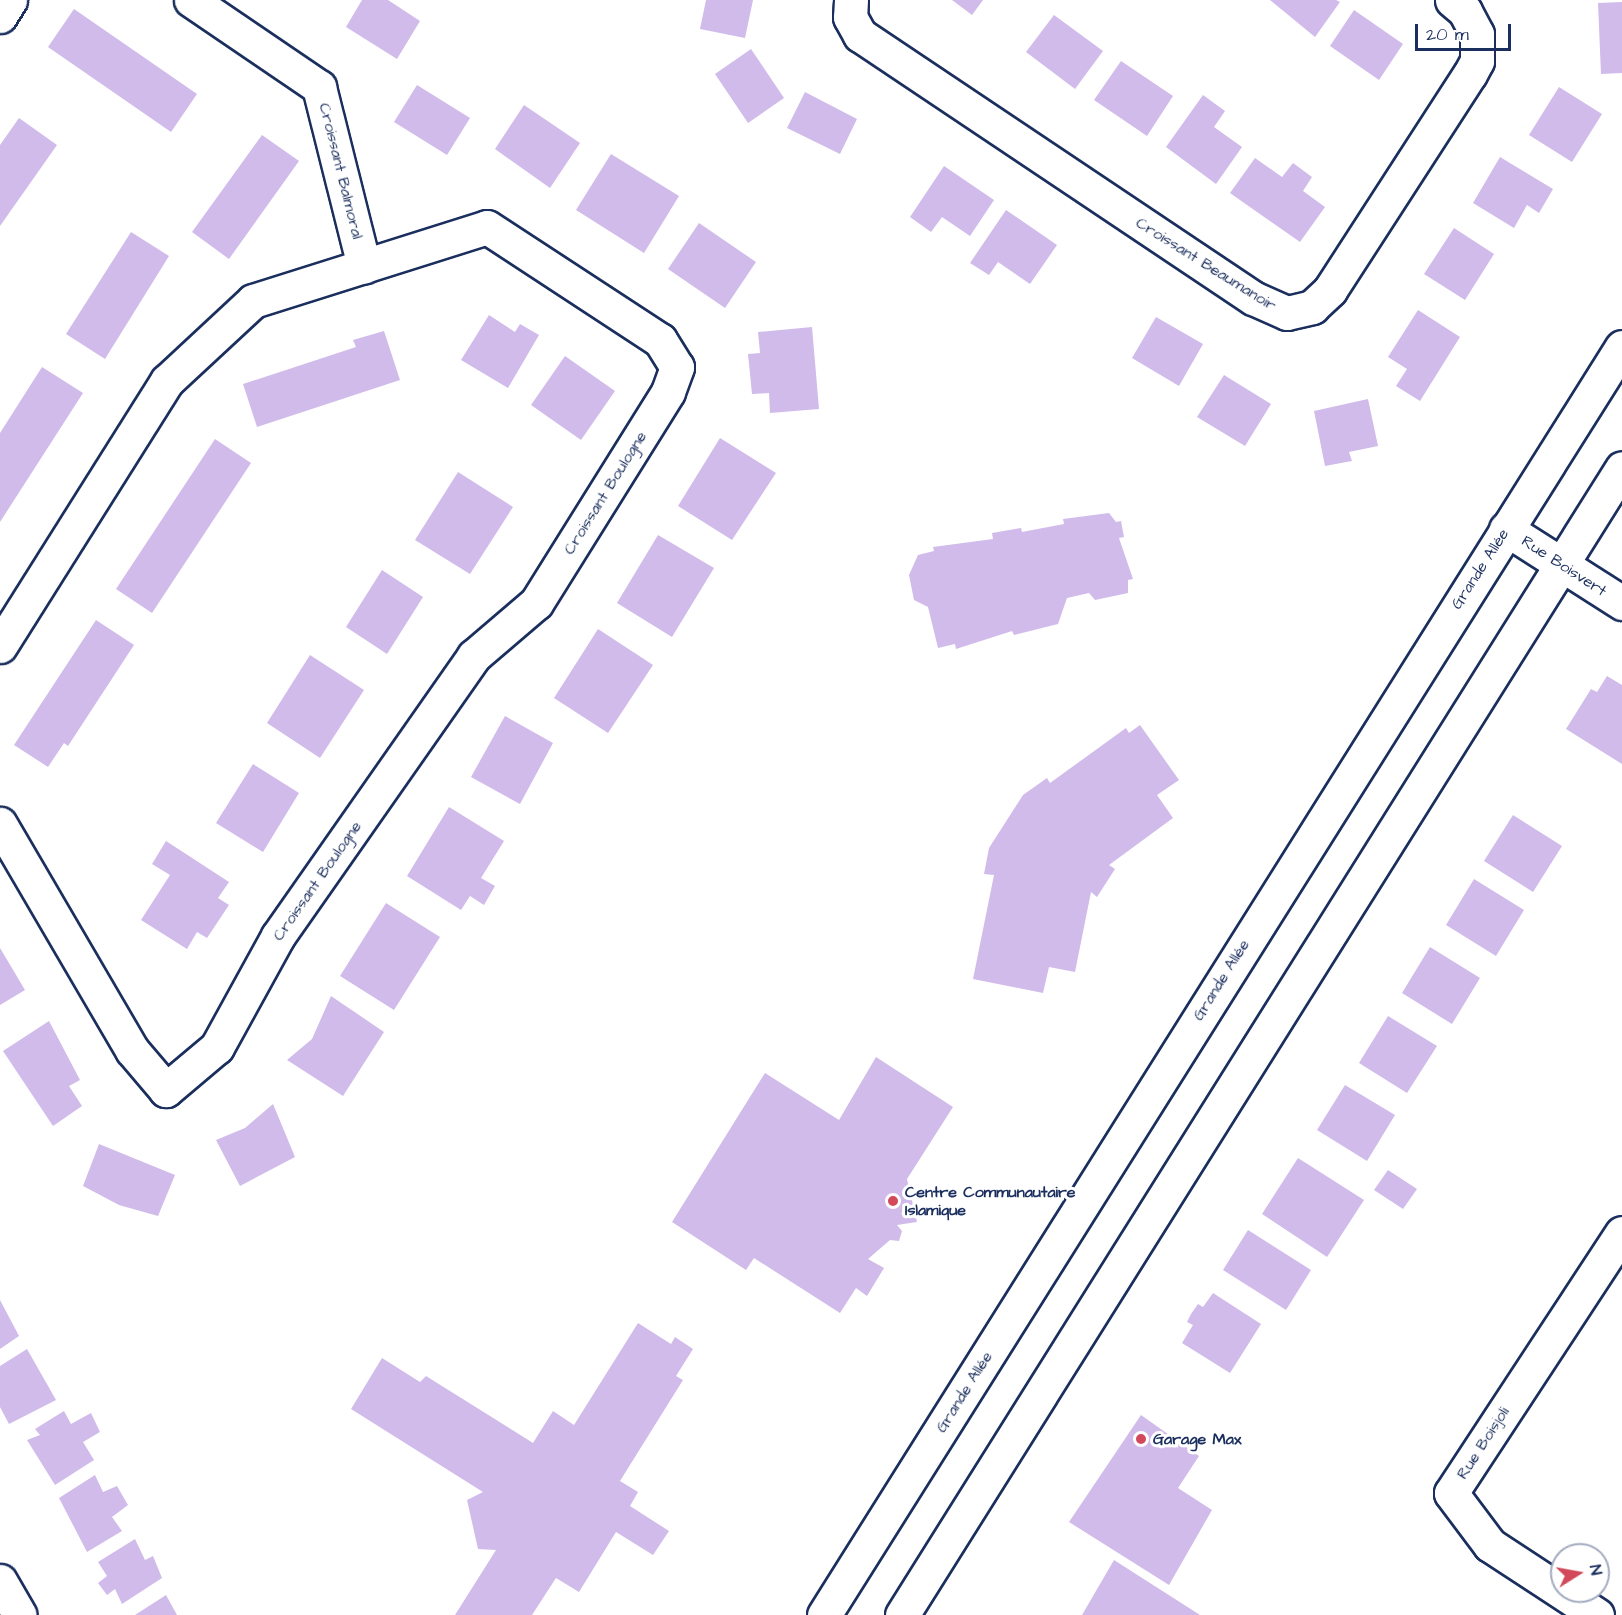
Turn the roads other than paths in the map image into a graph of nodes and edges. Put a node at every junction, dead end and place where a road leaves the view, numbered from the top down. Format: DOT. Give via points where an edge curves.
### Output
graph roads {
  1 [pos="10,0"];
  2 [pos="191,0"];
  3 [pos="851,0"];
  4 [pos="1452,0"];
  5 [pos="0,15"];
  6 [pos="364,266"];
  7 [pos="1622,347"];
  8 [pos="1622,468"];
  9 [pos="1506,529"];
  10 [pos="1561,564"];
  11 [pos="1622,603"];
  12 [pos="0,646"];
  13 [pos="0,824"];
  14 [pos="1622,1233"];
  15 [pos="0,1581"];
  16 [pos="20,1615"];
  17 [pos="824,1615"];
  18 [pos="902,1615"];
  19 [pos="1598,1615"];
  1 -- 5 [label="street"];
  2 -- 6 [label="street, Croissant Balmoral" via="319,87"];
  3 -- 4 [label="street, Croissant Beaumanoir" via="850,17 860,35 1253,298 1287,313 1312,307 1330,290 1477,61 1477,34 1465,11"];
  6 -- 12 [label="street, Croissant Boulogne" via="253,301 167,381"];
  6 -- 13 [label="street, Croissant Boulogne" via="487,227 660,340 677,368 668,392 536,603 474,656 278,936 217,1047 166,1090 132,1050"];
  7 -- 9 [label="street, Grande Allée"];
  8 -- 10 [label="street"];
  9 -- 10 [label="street, Rue Boisvert"];
  9 -- 17 [label="street, Grande Allée"];
  10 -- 11 [label="street, Rue Boisvert"];
  10 -- 18 [label="street"];
  14 -- 19 [label="street, Rue Boisjoli" via="1451,1493 1490,1545"];
  15 -- 16 [label="street"];
}
